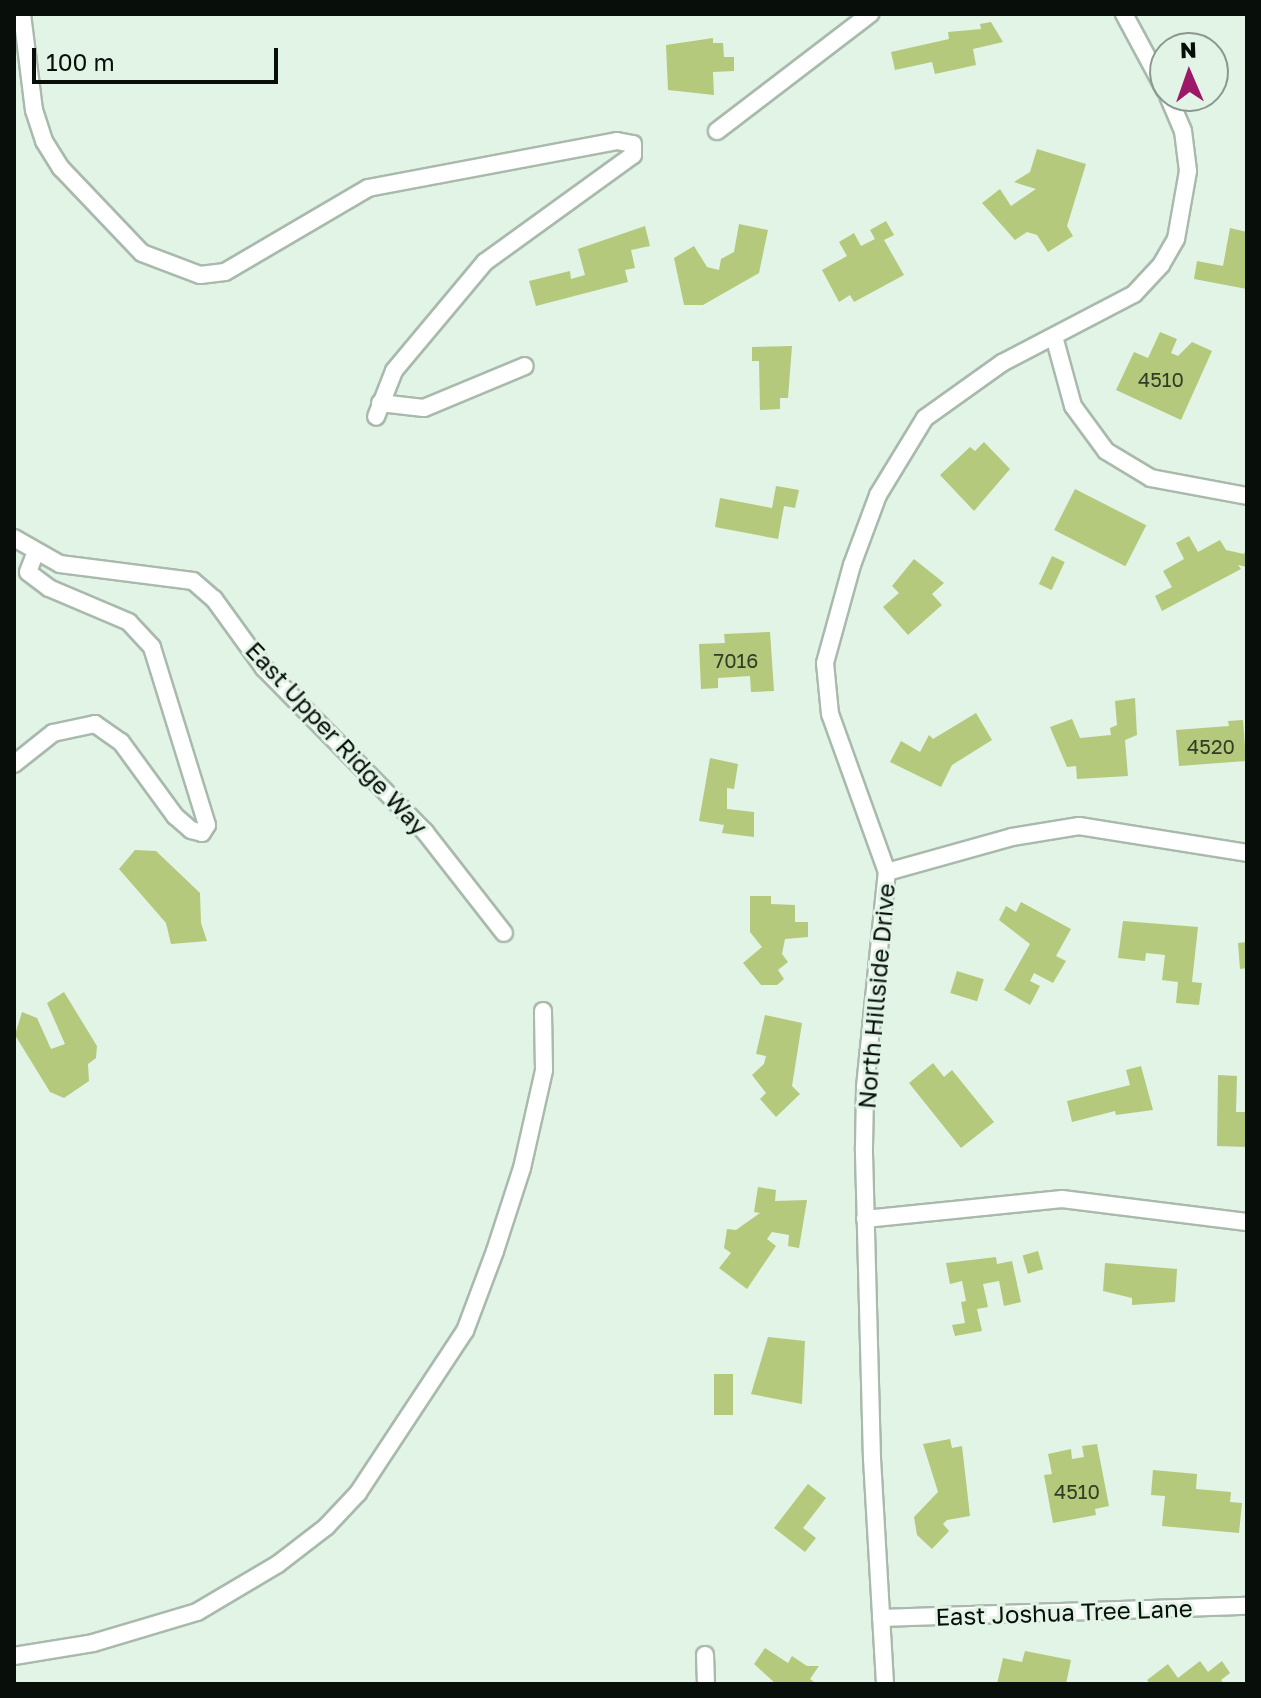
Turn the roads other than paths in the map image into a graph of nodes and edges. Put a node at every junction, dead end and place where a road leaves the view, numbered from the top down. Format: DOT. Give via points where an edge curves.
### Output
graph roads {
  1 [pos="22,14"];
  2 [pos="870,14"];
  3 [pos="1124,14"];
  4 [pos="21,53"];
  5 [pos="1149,60"];
  6 [pos="1174,112"];
  7 [pos="717,131"];
  8 [pos="1055,340"];
  9 [pos="525,366"];
  10 [pos="1247,496"];
  11 [pos="14,538"];
  12 [pos="35,554"];
  13 [pos="14,764"];
  14 [pos="1247,853"];
  15 [pos="887,872"];
  16 [pos="504,933"];
  17 [pos="543,1011"];
  18 [pos="865,1219"];
  19 [pos="1247,1222"];
  20 [pos="1247,1606"];
  21 [pos="881,1618"];
  22 [pos="705,1655"];
  23 [pos="14,1656"];
  24 [pos="706,1684"];
  25 [pos="885,1684"];
  1 -- 4 [label="street"];
  2 -- 7 [label="street"];
  3 -- 5 [label="street"];
  4 -- 9 [label="street" via="44,141 61,168 142,253 200,275 225,272 368,188 617,141 633,144 633,155 485,262 394,371 378,410 424,408"];
  6 -- 8 [label="street, North Hillside Drive" via="1187,151 1185,207 1176,239 1134,294"];
  8 -- 10 [label="street" via="1073,406 1106,451 1151,478"];
  8 -- 15 [label="street, North Hillside Drive" via="1002,363 925,418 878,495 852,565 831,635 824,686"];
  11 -- 12 [label="street, East Upper Ridge Way"];
  12 -- 13 [label="street" via="28,572 49,588 129,622 152,647 207,825 202,833 191,830 175,816 121,742 95,724 53,733"];
  12 -- 16 [label="street, East Upper Ridge Way" via="60,564 193,581 214,599 264,668 425,832"];
  14 -- 15 [label="street" via="1079,826 1012,837"];
  15 -- 18 [label="street, North Hillside Drive" via="864,1101"];
  17 -- 23 [label="street" via="544,1070 522,1168 465,1331 358,1493 326,1527 278,1564 197,1612 93,1643"];
  18 -- 19 [label="street" via="1062,1199"];
  18 -- 21 [label="street, North Hillside Drive"];
  20 -- 21 [label="street, East Joshua Tree Lane"];
  21 -- 25 [label="street, North Hillside Drive"];
  22 -- 24 [label="street"];
}
